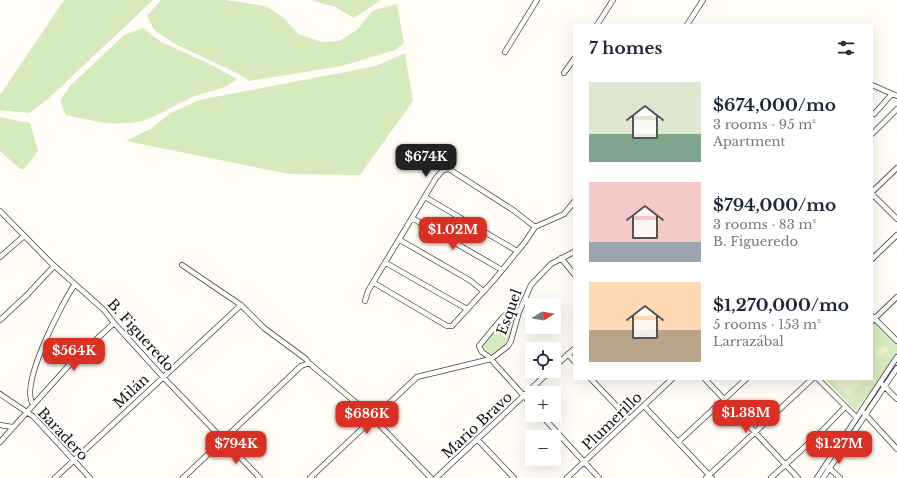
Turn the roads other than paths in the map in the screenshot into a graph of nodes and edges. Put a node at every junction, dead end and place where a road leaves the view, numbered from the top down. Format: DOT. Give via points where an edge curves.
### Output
graph roads {
  1 [pos="536,0"];
  2 [pos="613,0"];
  3 [pos="703,0"];
  4 [pos="598,24"];
  5 [pos="688,24"];
  6 [pos="505,52"];
  7 [pos="573,60"];
  8 [pos="564,73"];
  9 [pos="873,85"];
  10 [pos="895,95"];
  11 [pos="896,112"];
  12 [pos="874,114"];
  13 [pos="875,128"];
  14 [pos="897,168"];
  15 [pos="873,192"];
  16 [pos="873,194"];
  17 [pos="425,197"];
  18 [pos="573,203"];
  19 [pos="0,211"];
  20 [pos="412,218"];
  21 [pos="897,219"];
  22 [pos="535,227"];
  23 [pos="897,235"];
  24 [pos="24,236"];
  25 [pos="400,240"];
  26 [pos="517,251"];
  27 [pos="573,252"];
  28 [pos="0,257"];
  29 [pos="561,258"];
  30 [pos="873,258"];
  31 [pos="386,263"];
  32 [pos="182,265"];
  33 [pos="54,266"];
  34 [pos="502,270"];
  35 [pos="573,273"];
  36 [pos="374,283"];
  37 [pos="75,284"];
  38 [pos="483,291"];
  39 [pos="897,297"];
  40 [pos="365,301"];
  41 [pos="241,305"];
  42 [pos="467,309"];
  43 [pos="519,312"];
  44 [pos="873,318"];
  45 [pos="0,320"];
  46 [pos="114,323"];
  47 [pos="897,341"];
  48 [pos="573,350"];
  49 [pos="568,354"];
  50 [pos="897,356"];
  51 [pos="491,360"];
  52 [pos="561,360"];
  53 [pos="573,360"];
  54 [pos="309,363"];
  55 [pos="897,368"];
  56 [pos="163,377"];
  57 [pos="542,378"];
  58 [pos="592,380"];
  59 [pos="671,380"];
  60 [pos="706,380"];
  61 [pos="745,380"];
  62 [pos="811,380"];
  63 [pos="819,380"];
  64 [pos="879,383"];
  65 [pos="884,386"];
  66 [pos="0,394"];
  67 [pos="523,396"];
  68 [pos="897,399"];
  69 [pos="724,400"];
  70 [pos="33,404"];
  71 [pos="644,406"];
  72 [pos="845,407"];
  73 [pos="861,410"];
  74 [pos="26,412"];
  75 [pos="866,414"];
  76 [pos="856,417"];
  77 [pos="373,418"];
  78 [pos="629,419"];
  79 [pos="547,422"];
  80 [pos="0,425"];
  81 [pos="12,428"];
  82 [pos="756,432"];
  83 [pos="477,439"];
  84 [pos="224,440"];
  85 [pos="0,442"];
  86 [pos="678,442"];
  87 [pos="897,449"];
  88 [pos="73,461"];
  89 [pos="584,463"];
  90 [pos="785,464"];
  91 [pos="828,466"];
  92 [pos="709,477"];
  93 [pos="55,478"];
  94 [pos="90,478"];
  95 [pos="183,478"];
  96 [pos="260,478"];
  97 [pos="310,478"];
  98 [pos="430,478"];
  99 [pos="436,478"];
  100 [pos="514,478"];
  101 [pos="568,478"];
  102 [pos="599,478"];
  103 [pos="771,478"];
  104 [pos="798,478"];
  105 [pos="817,478"];
  106 [pos="823,478"];
  107 [pos="840,478"];
  1 -- 6 [label="street"];
  2 -- 4 [label="street"];
  3 -- 5 [label="street"];
  7 -- 8 [label="street"];
  9 -- 10 [label="street"];
  10 -- 12 [label="street"];
  11 -- 13 [label="street"];
  14 -- 15 [label="street"];
  16 -- 21 [label="street"];
  17 -- 20 [label="street"];
  17 -- 22 [label="street" via="440,173 449,169"];
  17 -- 26 [label="street"];
  18 -- 22 [label="street" via="564,214"];
  19 -- 24 [label="street, B. Figueredo"];
  20 -- 25 [label="street"];
  20 -- 34 [label="street"];
  22 -- 26 [label="street"];
  23 -- 30 [label="street"];
  24 -- 28 [label="street"];
  24 -- 33 [label="street, B. Figueredo"];
  25 -- 31 [label="street"];
  25 -- 38 [label="street" via="471,281"];
  26 -- 34 [label="street"];
  27 -- 29 [label="street, Esquel"];
  29 -- 35 [label="street"];
  29 -- 43 [label="street, Esquel" via="534,281"];
  31 -- 36 [label="street"];
  31 -- 42 [label="street"];
  32 -- 41 [label="street"];
  33 -- 37 [label="street, B. Figueredo"];
  33 -- 45 [label="street" via="27,296"];
  34 -- 38 [label="street"];
  36 -- 40 [label="street"];
  36 -- 42 [label="street" via="447,326 452,326"];
  37 -- 46 [label="street, B. Figueredo" via="98,303"];
  37 -- 70 [label="street" via="55,317 40,354 30,392"];
  38 -- 42 [label="street"];
  39 -- 44 [label="street"];
  41 -- 54 [label="street" via="264,328"];
  41 -- 56 [label="street, Milán"];
  43 -- 51 [label="street, Esquel" via="510,344"];
  43 -- 51 [label="street" via="506,314 480,344 480,349"];
  44 -- 47 [label="street"];
  46 -- 56 [label="street, B. Figueredo"];
  46 -- 70 [label="street" via="71,363"];
  48 -- 49 [label="street"];
  49 -- 52 [label="street"];
  49 -- 53 [label="street"];
  50 -- 64 [label="street"];
  51 -- 67 [label="street"];
  51 -- 77 [label="street, Esquel" via="421,375 413,379"];
  54 -- 77 [label="street"];
  54 -- 84 [label="street" via="301,366"];
  55 -- 65 [label="street"];
  56 -- 84 [label="street, B. Figueredo"];
  56 -- 88 [label="street, Milán"];
  57 -- 67 [label="street, Mario Bravo"];
  58 -- 78 [label="street"];
  59 -- 71 [label="street, Plumerillo"];
  60 -- 69 [label="street"];
  61 -- 69 [label="street"];
  62 -- 82 [label="street"];
  63 -- 72 [label="street"];
  64 -- 65 [label="street"];
  64 -- 73 [label="street"];
  65 -- 68 [label="street"];
  65 -- 75 [label="street"];
  66 -- 74 [label="street, Baradero"];
  67 -- 83 [label="street, Mario Bravo"];
  69 -- 82 [label="street"];
  69 -- 86 [label="street"];
  70 -- 74 [label="street"];
  71 -- 78 [label="street, Plumerillo"];
  71 -- 86 [label="street"];
  72 -- 76 [label="street"];
  72 -- 90 [label="street"];
  73 -- 75 [label="street"];
  73 -- 76 [label="street"];
  74 -- 81 [label="street"];
  74 -- 88 [label="street, Baradero" via="34,417"];
  75 -- 87 [label="street"];
  75 -- 91 [label="street"];
  76 -- 91 [label="street"];
  77 -- 97 [label="street"];
  77 -- 98 [label="street"];
  78 -- 89 [label="street, Plumerillo"];
  79 -- 89 [label="street"];
  80 -- 81 [label="street"];
  81 -- 85 [label="street"];
  82 -- 90 [label="street"];
  82 -- 92 [label="street"];
  83 -- 99 [label="street, Mario Bravo"];
  83 -- 100 [label="street"];
  84 -- 95 [label="street"];
  84 -- 96 [label="street, B. Figueredo"];
  86 -- 92 [label="street"];
  88 -- 93 [label="street, Milán"];
  88 -- 94 [label="street, Baradero"];
  89 -- 101 [label="street, Plumerillo"];
  89 -- 102 [label="street"];
  90 -- 103 [label="street"];
  90 -- 104 [label="street"];
  91 -- 105 [label="street"];
  91 -- 106 [label="street"];
  91 -- 107 [label="street"];
}
